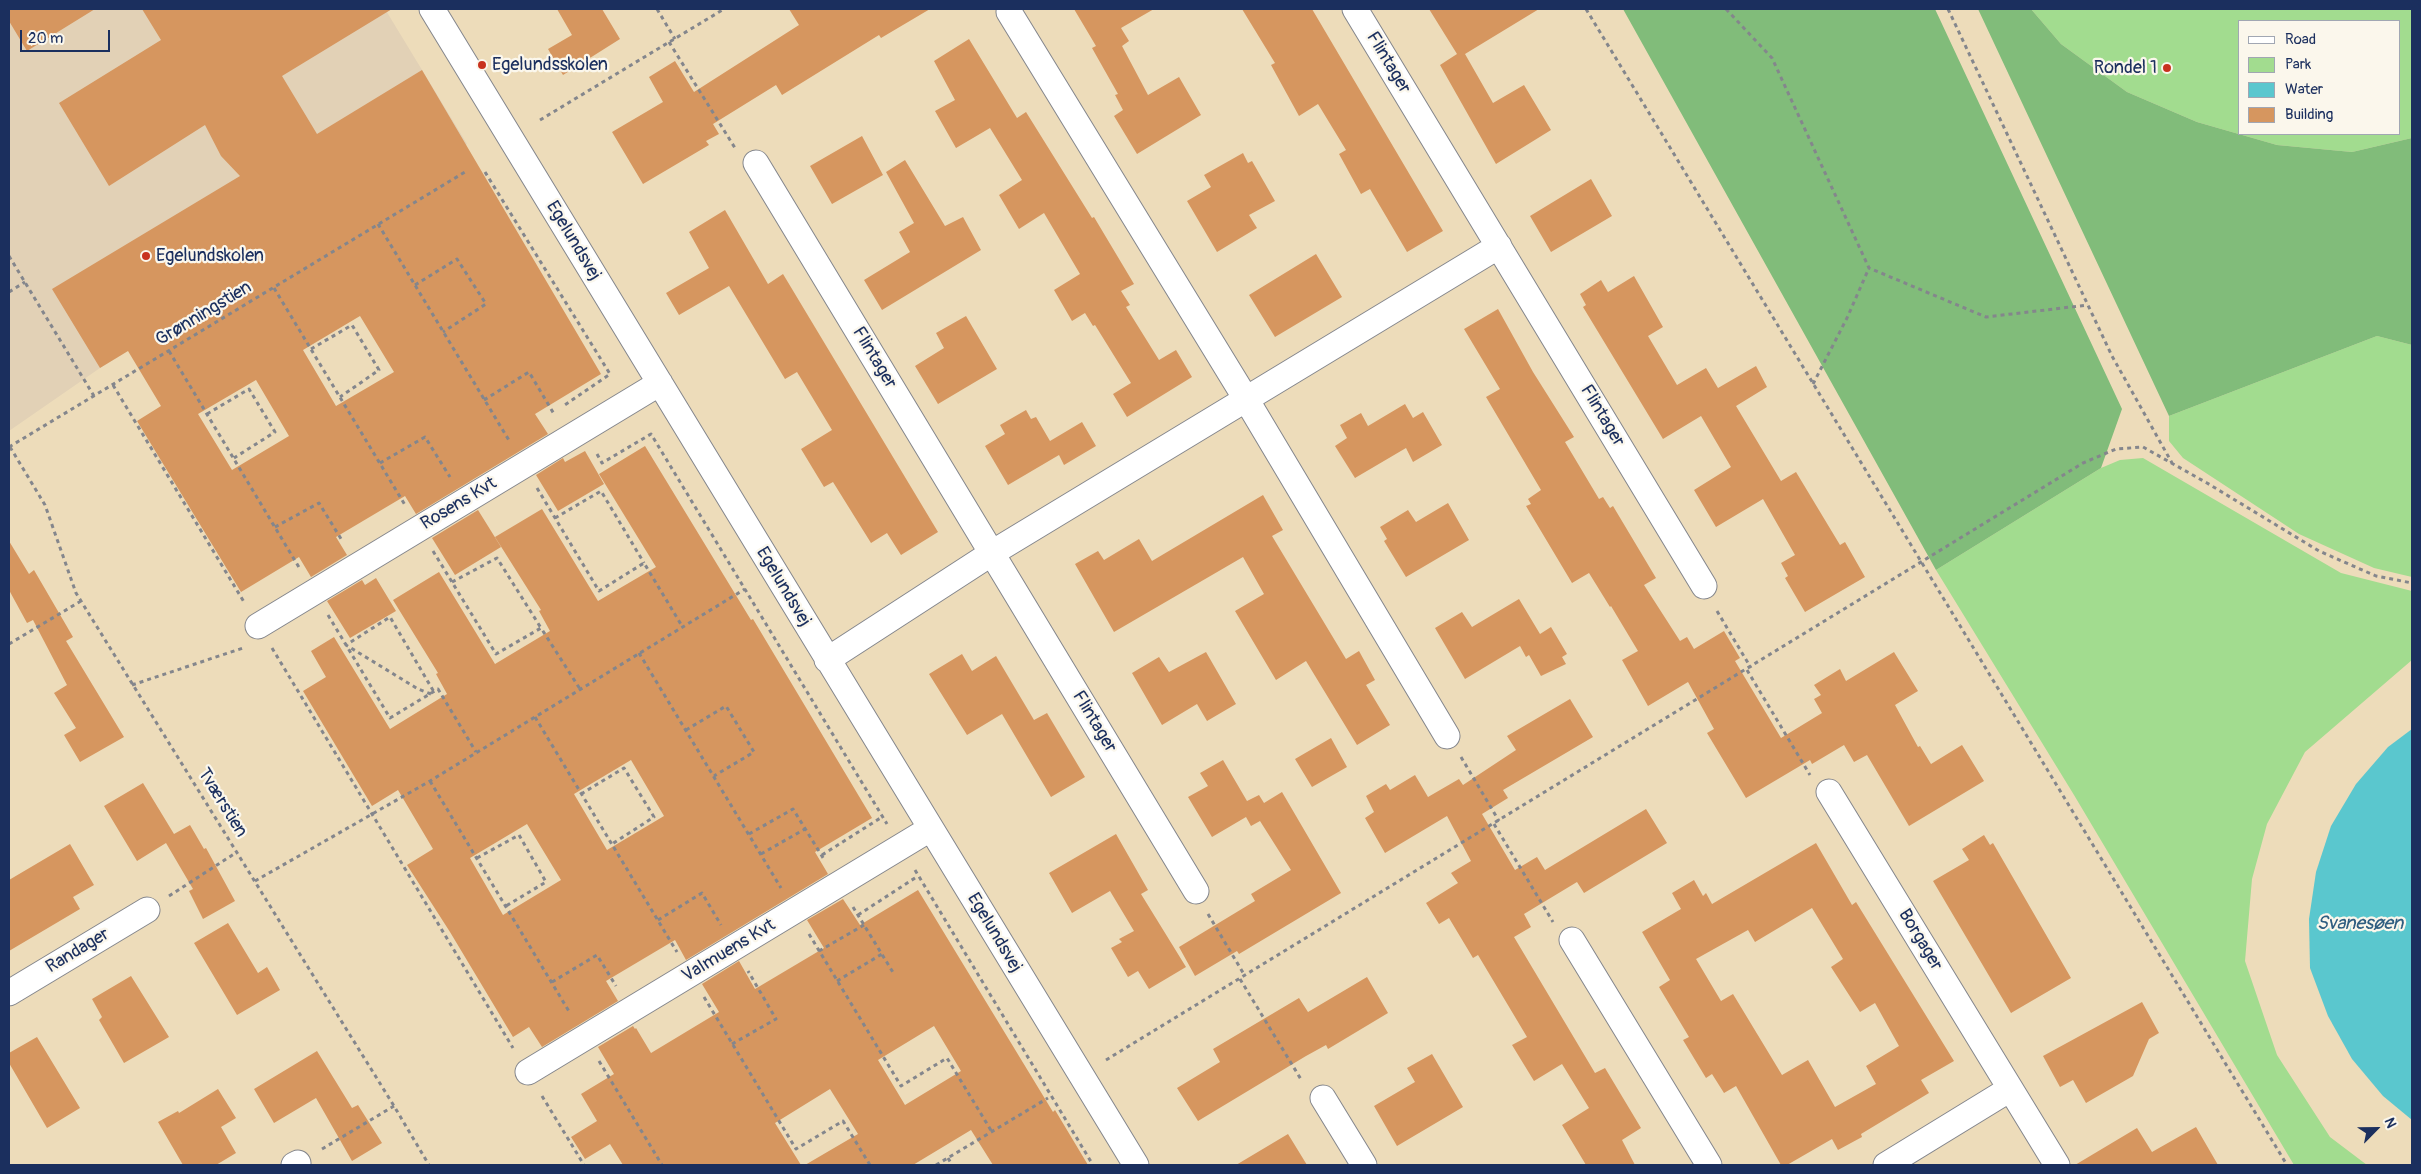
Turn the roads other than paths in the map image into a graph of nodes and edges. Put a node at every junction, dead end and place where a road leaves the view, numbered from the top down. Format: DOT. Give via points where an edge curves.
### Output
graph roads {
  1 [pos="432,9"];
  2 [pos="1355,9"];
  3 [pos="1009,12"];
  4 [pos="756,163"];
  5 [pos="1500,246"];
  6 [pos="660,383"];
  7 [pos="1246,399"];
  8 [pos="992,553"];
  9 [pos="1704,586"];
  10 [pos="262,631"];
  11 [pos="827,660"];
  12 [pos="1447,736"];
  13 [pos="1829,792"];
  14 [pos="930,829"];
  15 [pos="1196,891"];
  16 [pos="147,910"];
  17 [pos="1572,940"];
  18 [pos="9,993"];
  19 [pos="528,1072"];
  20 [pos="2010,1089"];
  21 [pos="1323,1098"];
  22 [pos="1136,1165"];
  23 [pos="1364,1165"];
  24 [pos="1709,1165"];
  25 [pos="1886,1165"];
  26 [pos="2057,1165"];
  1 -- 6 [label="street, Egelundsvej"];
  2 -- 5 [label="street, Flintager"];
  3 -- 7 [label="street"];
  4 -- 8 [label="street, Flintager"];
  5 -- 7 [label="street"];
  5 -- 9 [label="street, Flintager"];
  6 -- 10 [label="street, Rosens Kvt" via="358,566"];
  6 -- 11 [label="street, Egelundsvej"];
  7 -- 8 [label="street"];
  7 -- 12 [label="street"];
  8 -- 11 [label="street"];
  8 -- 15 [label="street, Flintager"];
  11 -- 14 [label="street, Egelundsvej"];
  13 -- 20 [label="street, Borgager"];
  14 -- 19 [label="street, Valmuens Kvt"];
  14 -- 22 [label="street, Egelundsvej"];
  16 -- 18 [label="street, Randager"];
  17 -- 24 [label="street"];
  20 -- 25 [label="street"];
  20 -- 26 [label="street, Borgager"];
  21 -- 23 [label="street"];
}
